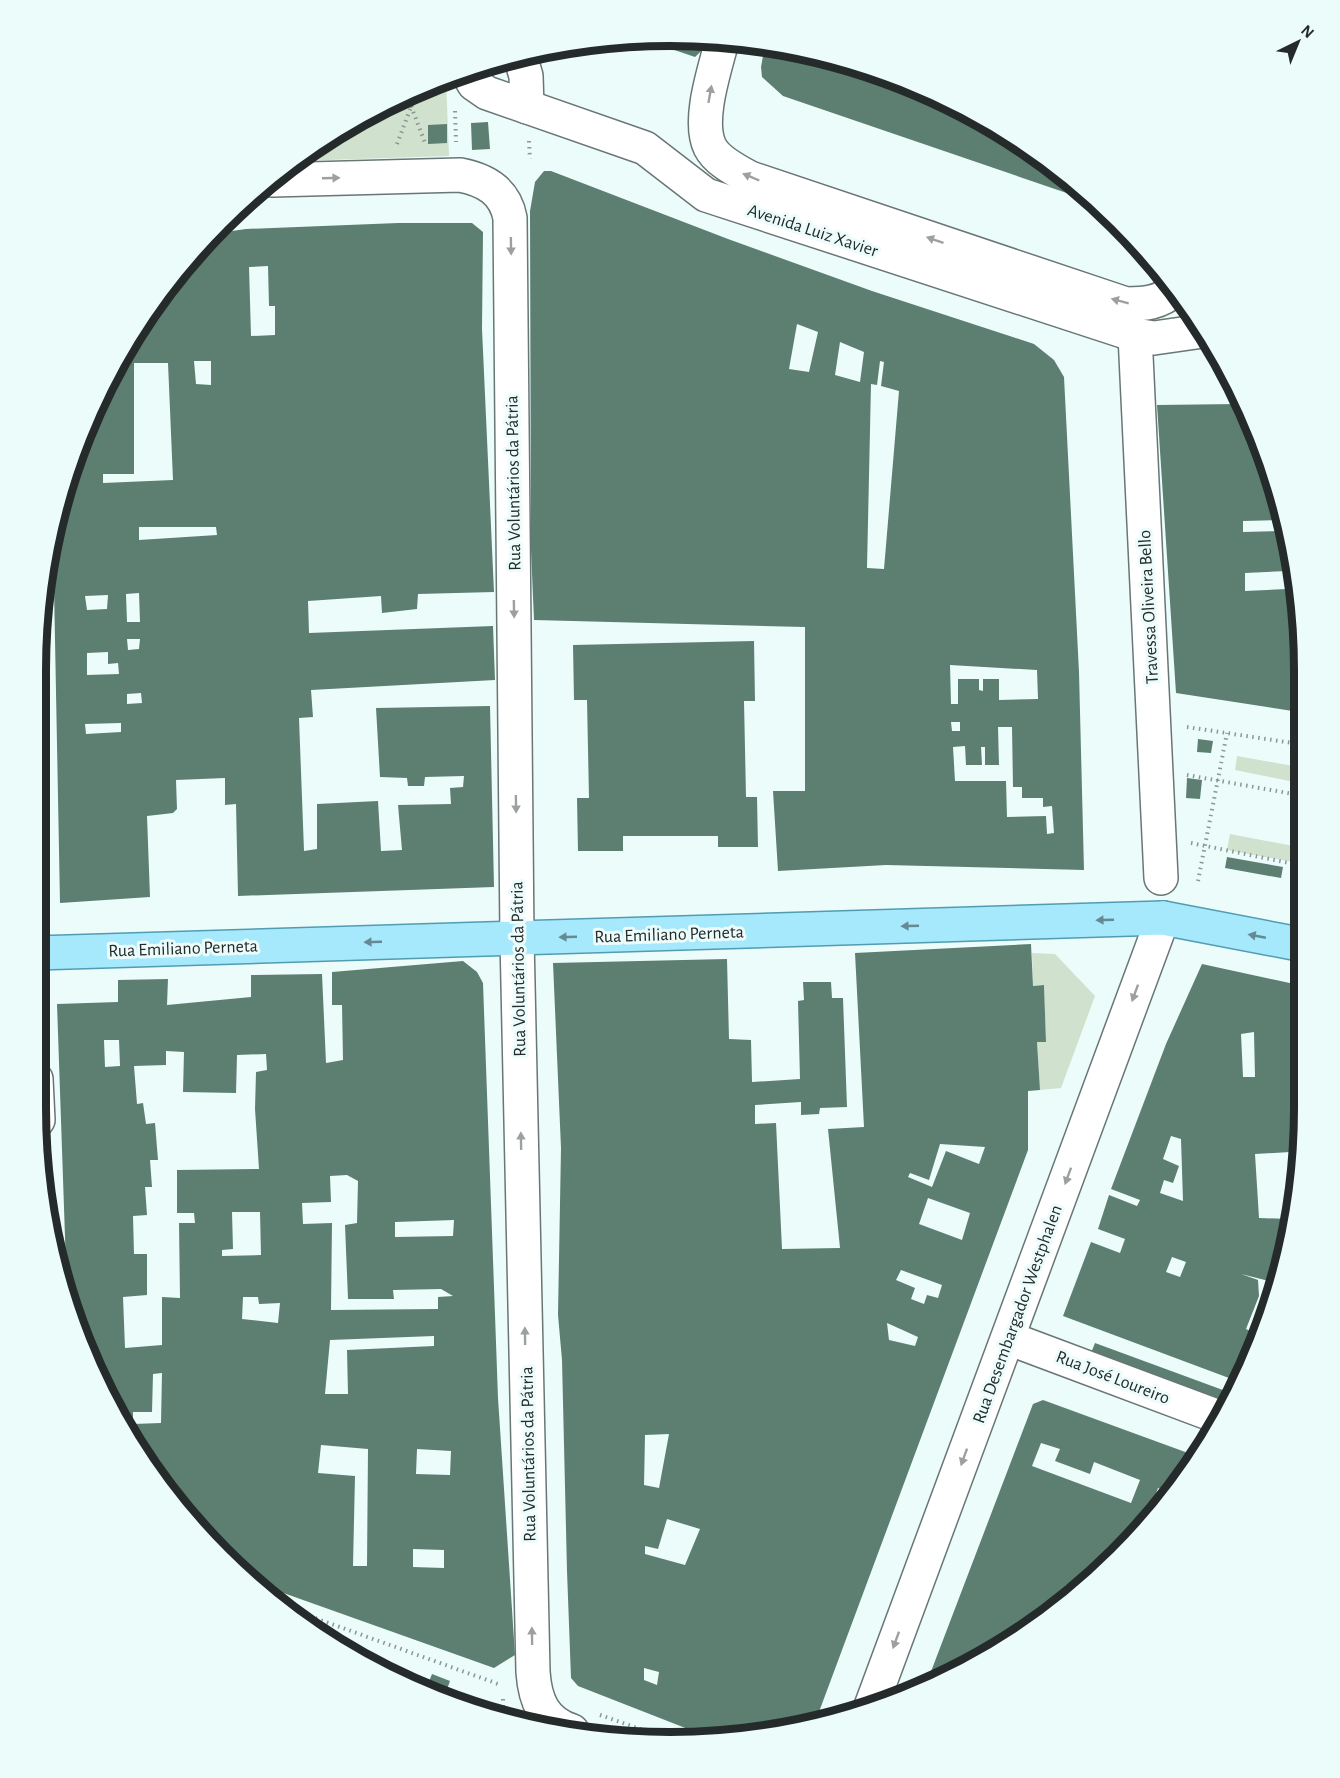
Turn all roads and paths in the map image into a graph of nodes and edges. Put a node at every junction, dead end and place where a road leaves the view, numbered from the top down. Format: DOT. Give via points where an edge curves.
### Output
graph roads {
  1 [pos="720,49"];
  2 [pos="523,65"];
  3 [pos="472,79"];
  4 [pos="412,106"];
  5 [pos="527,107"];
  6 [pos="454,109"];
  7 [pos="456,152"];
  8 [pos="425,153"];
  9 [pos="393,154"];
  10 [pos="284,180"];
  11 [pos="1168,295"];
  12 [pos="1193,333"];
  13 [pos="1135,336"];
  14 [pos="1154,721"];
  15 [pos="1227,734"];
  16 [pos="1294,743"];
  17 [pos="1156,767"];
  18 [pos="1218,780"];
  19 [pos="1294,794"];
  20 [pos="1159,835"];
  21 [pos="1204,846"];
  22 [pos="1294,863"];
  23 [pos="1161,878"];
  24 [pos="1198,881"];
  25 [pos="1163,918"];
  26 [pos="517,938"];
  27 [pos="1294,943"];
  28 [pos="46,953"];
  29 [pos="1008,1338"];
  30 [pos="1213,1415"];
  31 [pos="309,1616"];
  32 [pos="505,1686"];
  33 [pos="875,1696"];
  34 [pos="552,1721"];
  11 -- 1 [label="street, Avenida Luiz Xavier, one-way" via="1147,304 1126,304 750,178 729,166 710,147 706,120"];
  2 -- 5 [label="street"];
  3 -- 5 [label="street, Avenida Luiz Xavier" via="480,89"];
  4 -- 8 [label="path" via="424,136"];
  4 -- 9 [label="path"];
  5 -- 13 [label="street, Avenida Luiz Xavier" via="645,147 706,195"];
  6 -- 7 [label="path"];
  10 -- 26 [label="street, Rua Voluntários da Pátria, one-way" via="460,175 479,178 507,203"];
  12 -- 13 [label="street, Avenida Luiz Xavier"];
  13 -- 14 [label="street, Travessa Oliveira Bello"];
  14 -- 15 [label="path"];
  14 -- 17 [label="street, Travessa Oliveira Bello"];
  15 -- 16 [label="path"];
  15 -- 18 [label="path"];
  17 -- 18 [label="path"];
  17 -- 20 [label="street, Travessa Oliveira Bello"];
  18 -- 19 [label="path"];
  18 -- 21 [label="path"];
  20 -- 21 [label="path"];
  20 -- 23 [label="street, Travessa Oliveira Bello"];
  21 -- 22 [label="path"];
  21 -- 24 [label="path"];
  25 -- 26 [label="main road, Rua Emiliano Perneta, one-way"];
  27 -- 25 [label="main road, Rua Emiliano Perneta, one-way"];
  25 -- 29 [label="street, Rua Desembargador Westphalen, one-way"];
  26 -- 28 [label="main road, Rua Emiliano Perneta, one-way"];
  34 -- 26 [label="street, Rua Voluntários da Pátria, one-way" via="534,1694 533,1672"];
  29 -- 30 [label="street, Rua José Loureiro"];
  29 -- 33 [label="street, Rua Desembargador Westphalen, one-way"];
  31 -- 32 [label="path"];
}
